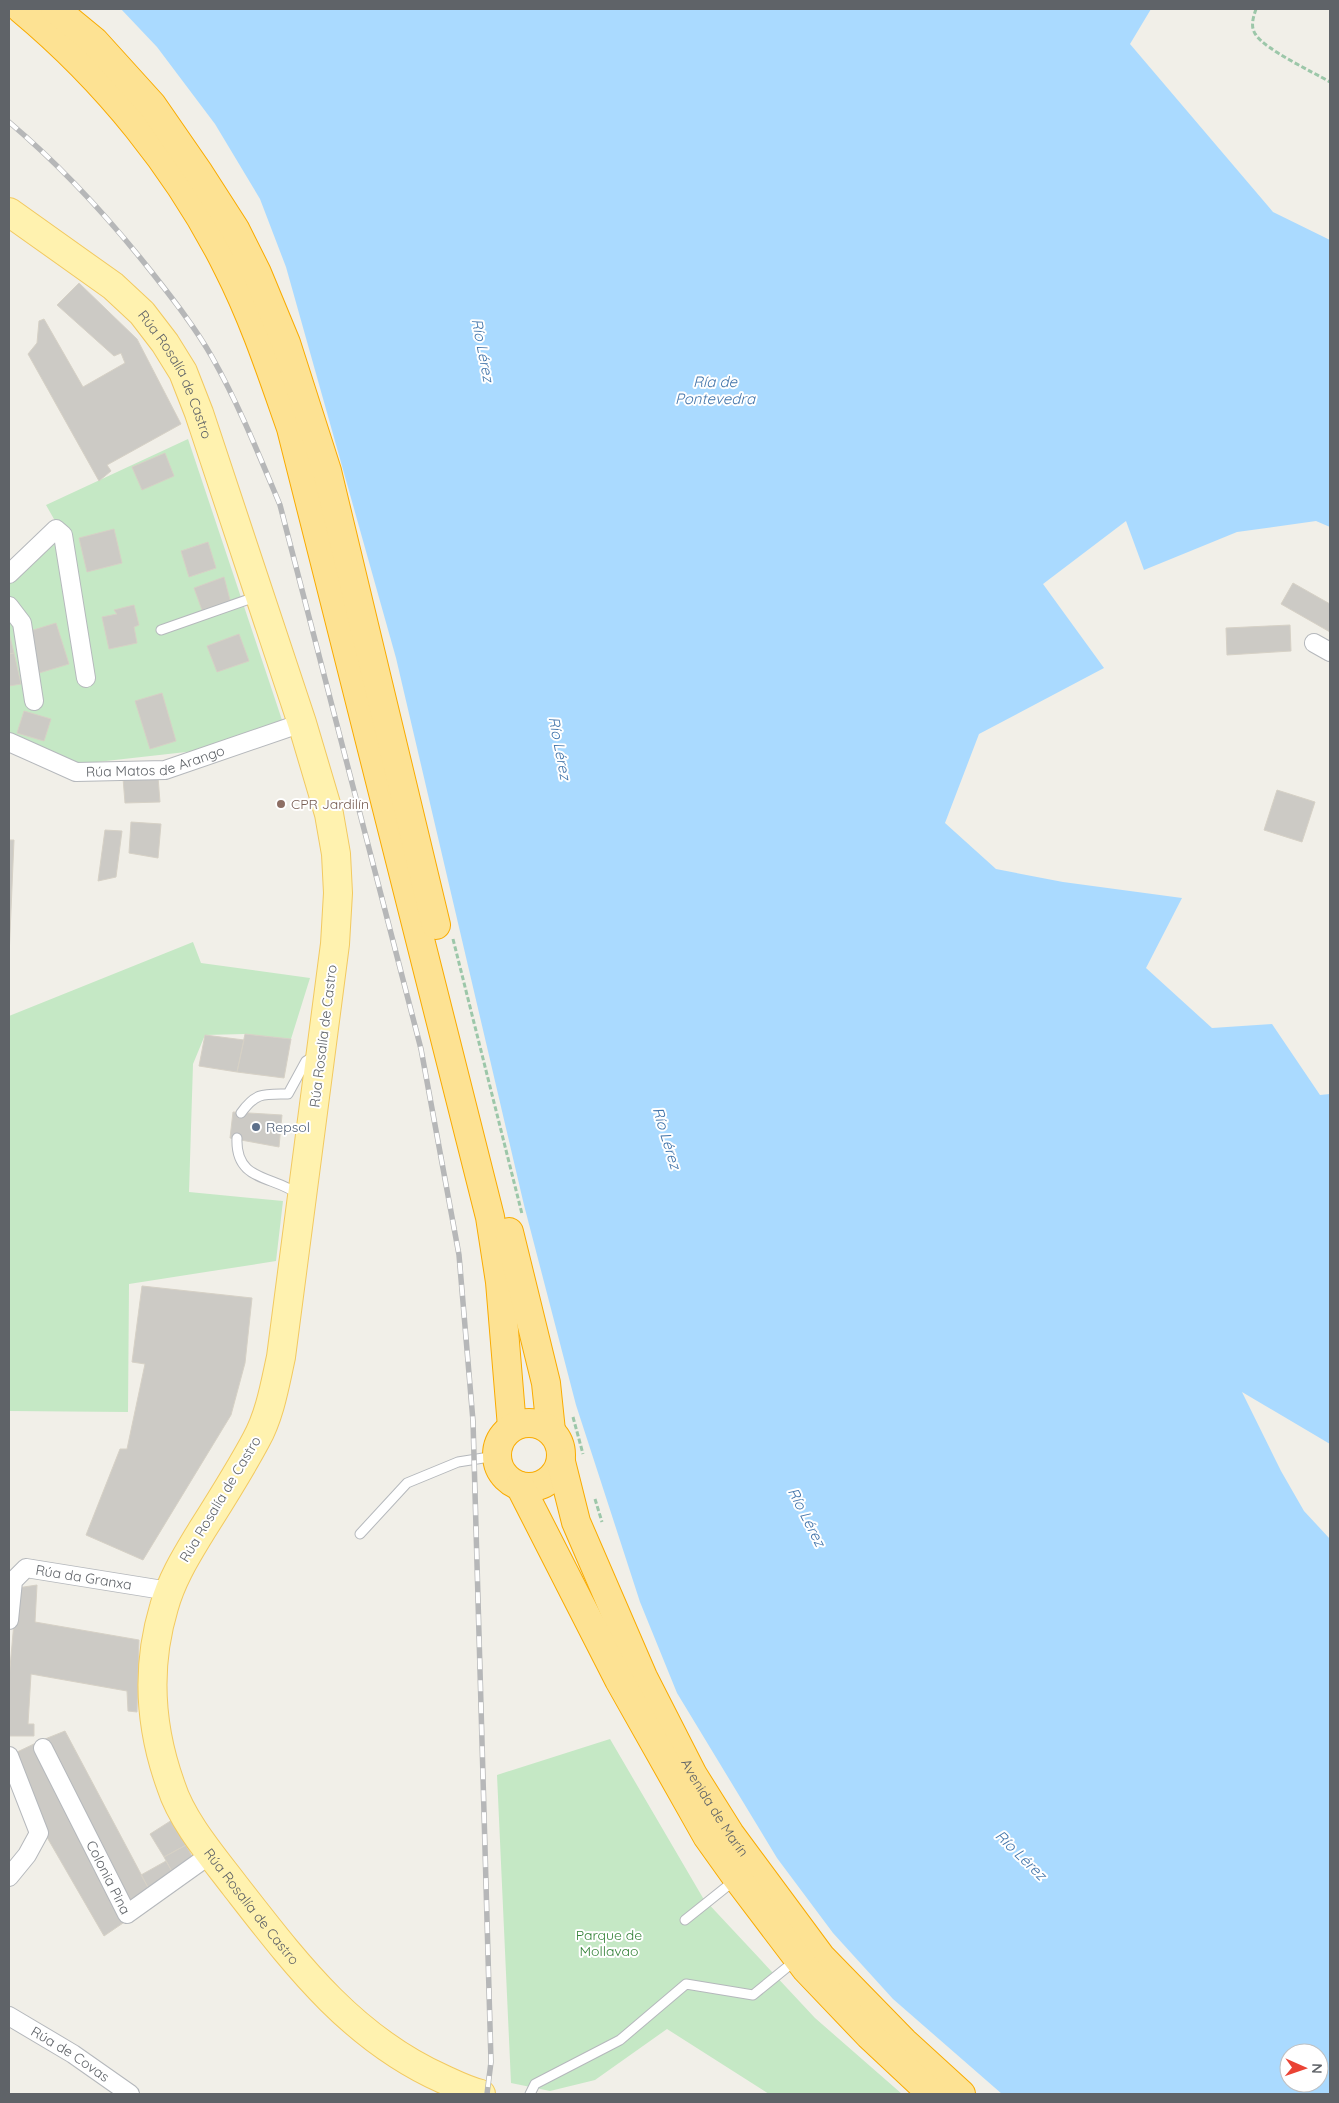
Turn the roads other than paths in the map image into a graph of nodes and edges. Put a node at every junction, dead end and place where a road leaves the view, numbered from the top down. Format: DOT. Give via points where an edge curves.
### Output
graph roads {
  1 [pos="21,9"];
  2 [pos="55,9"];
  3 [pos="77,9"];
  4 [pos="9,20"];
  5 [pos="94,41"];
  6 [pos="118,103"];
  7 [pos="9,212"];
  8 [pos="9,574"];
  9 [pos="260,596"];
  10 [pos="9,606"];
  11 [pos="161,630"];
  12 [pos="1314,643"];
  13 [pos="1330,652"];
  14 [pos="86,678"];
  15 [pos="34,701"];
  16 [pos="302,723"];
  17 [pos="9,742"];
  18 [pos="321,1053"];
  19 [pos="241,1113"];
  20 [pos="237,1138"];
  21 [pos="302,1198"];
  22 [pos="512,1427"];
  23 [pos="551,1431"];
  24 [pos="496,1456"];
  25 [pos="561,1462"];
  26 [pos="520,1486"];
  27 [pos="360,1534"];
  28 [pos="169,1591"];
  29 [pos="9,1620"];
  30 [pos="44,1748"];
  31 [pos="9,1756"];
  32 [pos="211,1854"];
  33 [pos="9,1877"];
  34 [pos="737,1878"];
  35 [pos="685,1920"];
  36 [pos="798,1958"];
  37 [pos="9,2016"];
  38 [pos="130,2094"];
  39 [pos="482,2094"];
  40 [pos="530,2094"];
  41 [pos="932,2094"];
  42 [pos="961,2094"];
  1 -- 6 [label="highway"];
  2 -- 5 [label="highway"];
  3 -- 5 [label="highway"];
  4 -- 6 [label="highway"];
  5 -- 23 [label="highway" via="152,105 235,229 286,343 306,401 327,471 546,1383"];
  6 -- 22 [label="highway" via="195,209 228,269 267,359 291,428 490,1217 500,1282"];
  7 -- 9 [label="main road, Rúa Rosalía de Castro" via="113,286 142,313 165,343 183,372 200,413"];
  8 -- 14 [label="street" via="56,529 63,535"];
  9 -- 11 [label="lane"];
  9 -- 16 [label="main road, Rúa Rosalía de Castro"];
  10 -- 15 [label="street" via="22,623"];
  12 -- 13 [label="street"];
  16 -- 17 [label="street, Rúa Matos de Arango" via="165,770 76,772"];
  16 -- 18 [label="main road, Rúa Rosalía de Castro" via="329,814 336,854 335,944"];
  18 -- 19 [label="lane" via="306,1061 288,1094 263,1094 250,1100"];
  18 -- 21 [label="main road, Rúa Rosalía de Castro"];
  20 -- 21 [label="lane" via="236,1153 243,1164 256,1175 290,1187"];
  21 -- 28 [label="main road, Rúa Rosalía de Castro" via="281,1357 270,1402 258,1437 174,1576"];
  22 -- 23 [label="highway" via="532,1422"];
  22 -- 24 [label="highway" via="503,1434"];
  23 -- 25 [label="highway" via="560,1445"];
  24 -- 26 [label="highway" via="503,1475"];
  24 -- 27 [label="lane" via="458,1462 407,1483"];
  25 -- 26 [label="highway" via="550,1480 541,1485"];
  25 -- 42 [label="highway, Avenida de Marín" via="576,1522 635,1659 693,1775 714,1809 821,1957 904,2042"];
  26 -- 34 [label="highway, Avenida de Marín" via="619,1680 707,1836"];
  28 -- 29 [label="street, Rúa da Granxa" via="26,1568 13,1580"];
  28 -- 32 [label="main road, Rúa Rosalía de Castro" via="155,1646 153,1716 171,1789"];
  30 -- 32 [label="street, Colonia Pina" via="127,1914"];
  31 -- 33 [label="street" via="39,1833"];
  32 -- 39 [label="main road, Rúa Rosalía de Castro" via="310,1980 349,2019 421,2069"];
  34 -- 35 [label="lane"];
  34 -- 36 [label="highway, Avenida de Marín"];
  36 -- 40 [label="lane" via="753,1995 686,1984 620,2040 535,2084"];
  36 -- 41 [label="highway, Avenida de Marín" via="869,2035"];
  37 -- 38 [label="street, Rúa de Covas" via="73,2054"];
}
